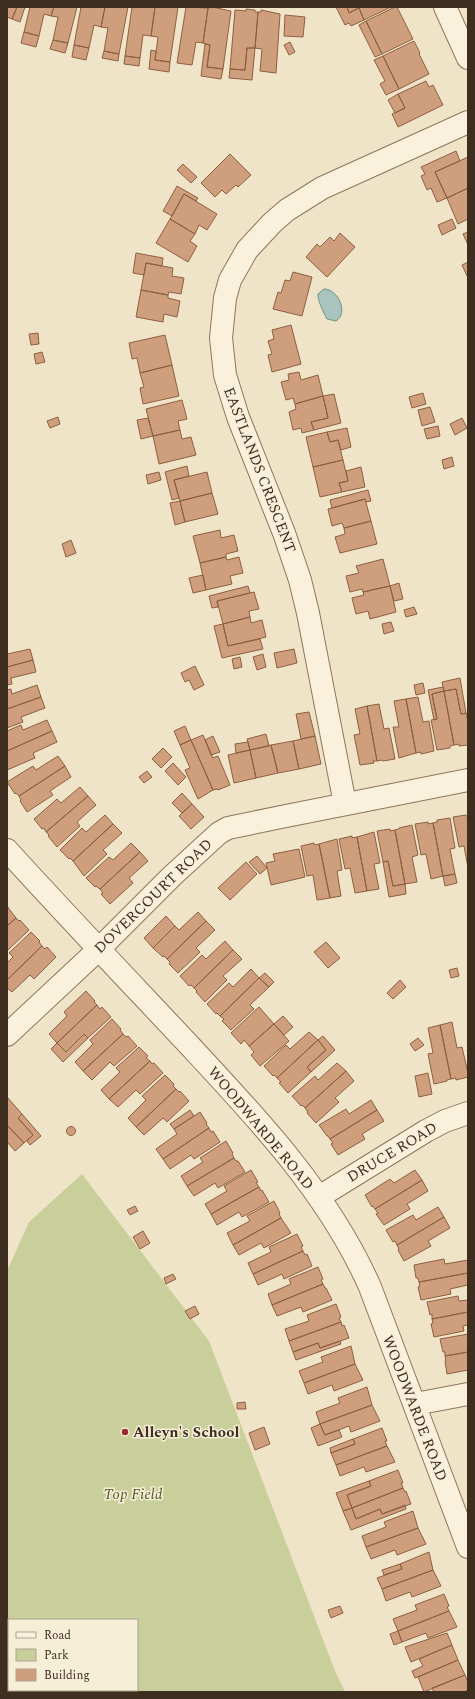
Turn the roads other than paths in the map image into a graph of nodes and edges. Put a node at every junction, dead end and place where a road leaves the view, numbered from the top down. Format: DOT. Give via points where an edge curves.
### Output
graph roads {
  1 [pos="445,7"];
  2 [pos="468,58"];
  3 [pos="468,122"];
  4 [pos="468,780"];
  5 [pos="345,804"];
  6 [pos="7,850"];
  7 [pos="99,948"];
  8 [pos="7,1035"];
  9 [pos="468,1113"];
  10 [pos="319,1197"];
  11 [pos="468,1394"];
  12 [pos="414,1404"];
  13 [pos="468,1547"];
  1 -- 2 [label="street"];
  3 -- 5 [label="street, EASTLANDS CRESCENT" via="322,188 287,210 247,250 230,280 225,298 221,338 225,375 238,417 300,580"];
  4 -- 5 [label="street, DOVERCOURT ROAD"];
  5 -- 7 [label="street, DOVERCOURT ROAD" via="228,828 219,833"];
  6 -- 7 [label="street, WOODWARDE ROAD"];
  7 -- 8 [label="street, DOVERCOURT ROAD"];
  7 -- 10 [label="street, WOODWARDE ROAD" via="256,1118"];
  9 -- 10 [label="street, DRUCE ROAD" via="426,1130"];
  10 -- 12 [label="street, WOODWARDE ROAD" via="345,1236 362,1269"];
  11 -- 12 [label="street"];
  12 -- 13 [label="street, WOODWARDE ROAD"];
}
